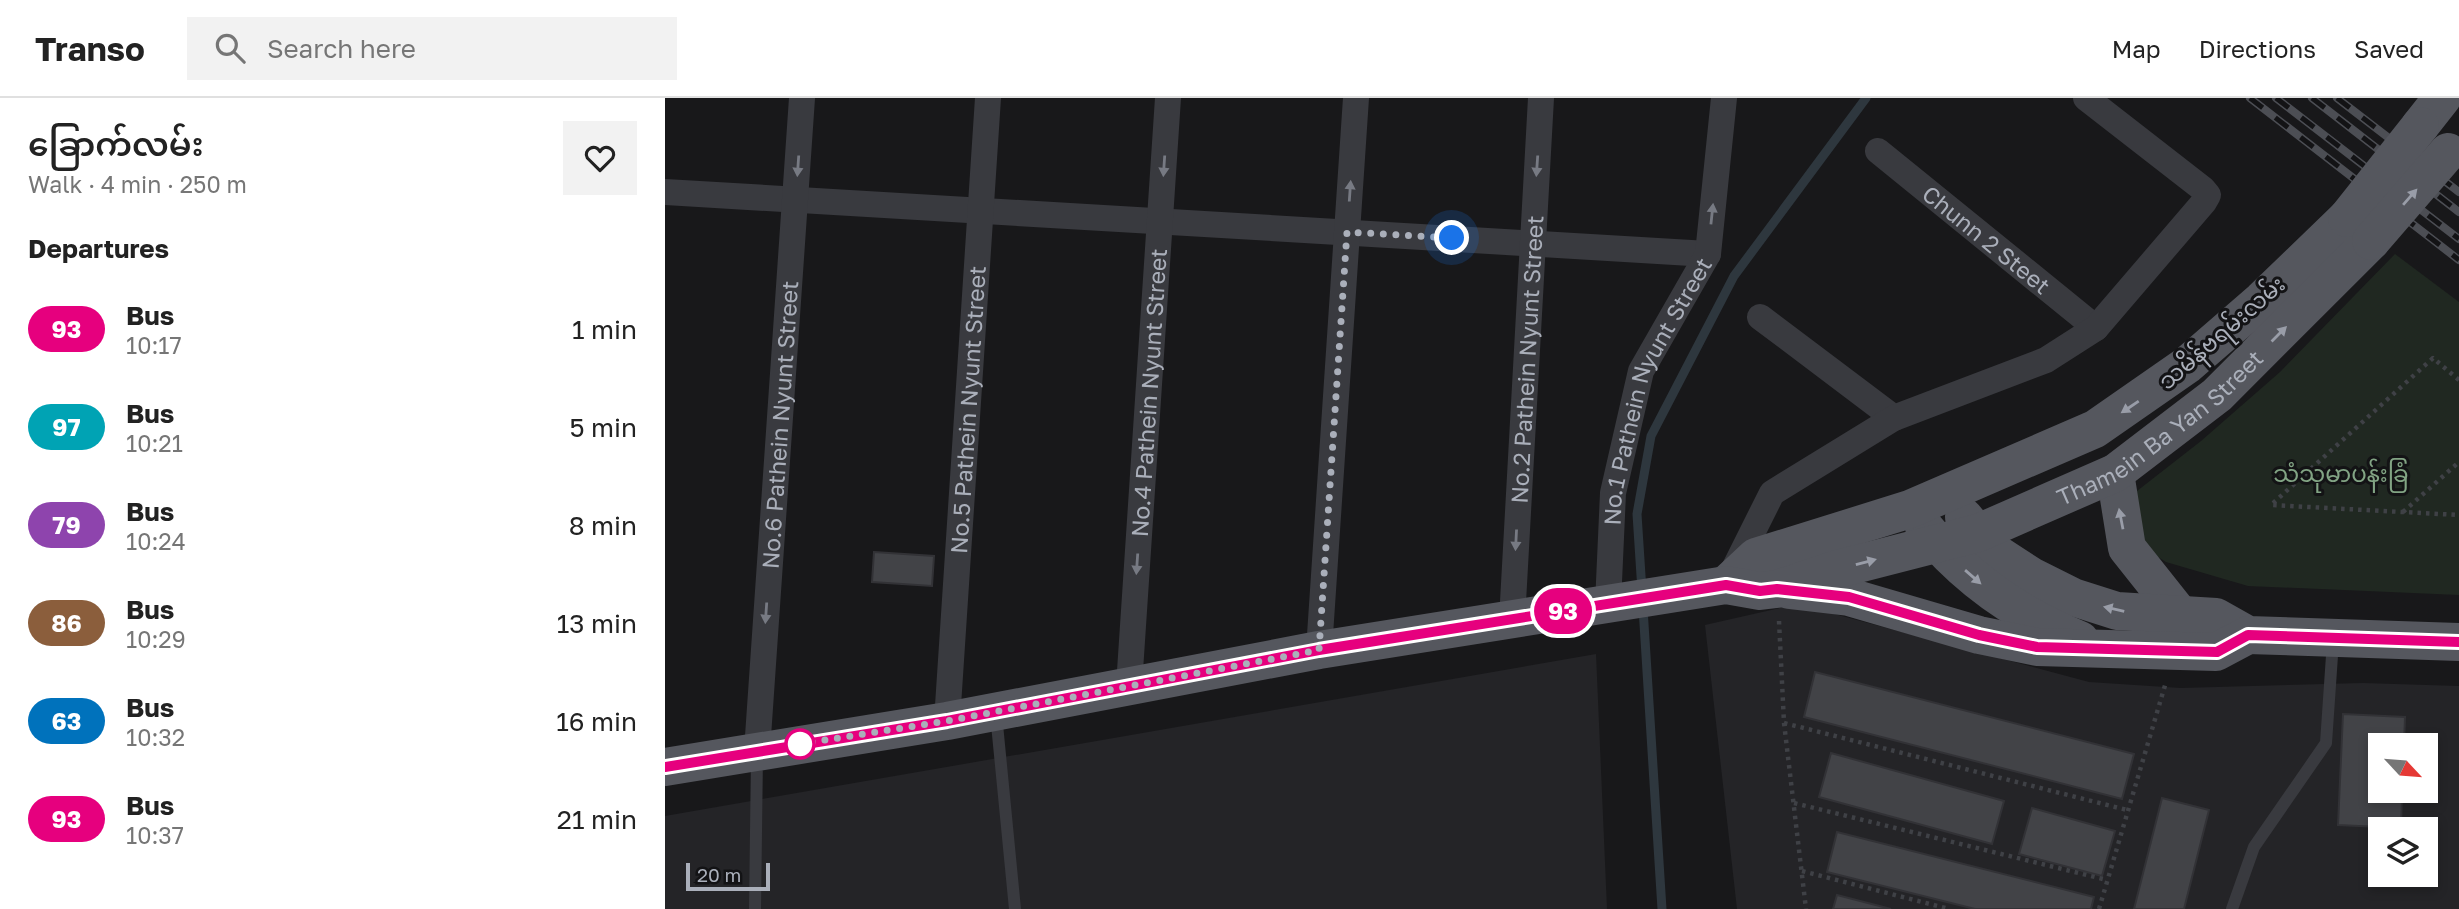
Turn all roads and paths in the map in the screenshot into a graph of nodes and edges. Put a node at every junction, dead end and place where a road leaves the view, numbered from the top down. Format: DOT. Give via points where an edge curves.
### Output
graph roads {
  1 [pos="802,98"];
  2 [pos="988,98"];
  3 [pos="1168,98"];
  4 [pos="1356,98"];
  5 [pos="1541,98"];
  6 [pos="1724,98"];
  7 [pos="2086,98"];
  8 [pos="2431,112"];
  9 [pos="2453,145"];
  10 [pos="1878,151"];
  11 [pos="665,192"];
  12 [pos="795,200"];
  13 [pos="981,211"];
  14 [pos="1160,221"];
  15 [pos="2359,229"];
  16 [pos="1347,232"];
  17 [pos="1532,243"];
  18 [pos="1708,254"];
  19 [pos="1760,317"];
  20 [pos="2096,328"];
  21 [pos="2187,365"];
  22 [pos="2459,380"];
  23 [pos="2217,395"];
  24 [pos="1894,418"];
  25 [pos="2459,462"];
  26 [pos="2115,473"];
  27 [pos="1945,494"];
  28 [pos="1910,509"];
  29 [pos="2402,512"];
  30 [pos="2459,515"];
  31 [pos="1978,533"];
  32 [pos="1936,542"];
  33 [pos="1726,585"];
  34 [pos="1777,589"];
  35 [pos="1608,604"];
  36 [pos="1512,620"];
  37 [pos="2178,634"];
  38 [pos="2333,637"];
  39 [pos="2459,642"];
  40 [pos="2098,647"];
  41 [pos="1319,650"];
  42 [pos="1129,686"];
  43 [pos="996,712"];
  44 [pos="947,721"];
  45 [pos="1784,723"];
  46 [pos="757,751"];
  47 [pos="665,766"];
  48 [pos="1794,803"];
  49 [pos="2127,810"];
  50 [pos="1802,871"];
  51 [pos="2107,880"];
  52 [pos="755,909"];
  53 [pos="1015,909"];
  54 [pos="1807,909"];
  55 [pos="1949,909"];
  56 [pos="2099,909"];
  57 [pos="2232,909"];
  1 -- 12 [label="street, No.6 Pathein Nyunt Street, one-way"];
  2 -- 13 [label="street, No.5 Pathein Nyunt Street"];
  3 -- 14 [label="street, No.4 Pathein Nyunt Street, one-way"];
  16 -- 4 [label="street, one-way"];
  5 -- 17 [label="street, No.2 Pathein Nyunt Street, one-way"];
  18 -- 6 [label="street, No.1 Pathein Nyunt Street, one-way"];
  7 -- 20 [label="street" via="2207,194"];
  8 -- 15 [label="main road, သမိန်ဗရမ်းလမ်း, bridge"];
  15 -- 9 [label="main road, Thamein Ba Yan Street, one-way, bridge"];
  10 -- 20 [label="street, Chunn 2 Steet"];
  11 -- 12 [label="street"];
  12 -- 13 [label="street"];
  12 -- 46 [label="street, No.6 Pathein Nyunt Street, one-way"];
  13 -- 14 [label="street"];
  13 -- 44 [label="street, No.5 Pathein Nyunt Street"];
  14 -- 16 [label="street"];
  14 -- 42 [label="street, No.4 Pathein Nyunt Street, one-way"];
  15 -- 21 [label="main road, သမိန်ဗရမ်းလမ်း" via="2262,300"];
  23 -- 15 [label="main road, Thamein Ba Yan Street, one-way"];
  16 -- 17 [label="street"];
  16 -- 41 [label="street"];
  17 -- 18 [label="street"];
  17 -- 36 [label="street, No.2 Pathein Nyunt Street, one-way"];
  18 -- 35 [label="street, No.1 Pathein Nyunt Street" via="1641,371 1613,493"];
  19 -- 24 [label="street"];
  20 -- 24 [label="street" via="2046,360"];
  21 -- 23 [label="main road"];
  21 -- 27 [label="main road, သမိန်ဗရမ်းလမ်း, one-way" via="2095,429"];
  22 -- 29 [label="path" via="2433,358 2271,505"];
  23 -- 26 [label="main road, Thamein Ba Yan Street"];
  24 -- 33 [label="street" via="1772,493"];
  25 -- 29 [label="path"];
  26 -- 31 [label="main road, Thamein Ba Yan Street"];
  37 -- 26 [label="main road, one-way" via="2127,548"];
  27 -- 28 [label="main road, သမိန်ဗရမ်းလမ်း"];
  27 -- 31 [label="main road"];
  28 -- 32 [label="main road"];
  28 -- 33 [label="main road, သမိန်ဗရမ်းလမ်း" via="1756,558"];
  29 -- 30 [label="path"];
  31 -- 32 [label="main road, Thamein Ba Yan Street"];
  37 -- 31 [label="main road, one-way" via="2073,597 2031,576 1991,550"];
  34 -- 32 [label="main road, Thamein Ba Yan Street, one-way"];
  32 -- 40 [label="main road, one-way" via="1971,576 2017,610"];
  33 -- 34 [label="main road"];
  33 -- 35 [label="main road"];
  34 -- 40 [label="main road" via="1849,597 2037,647"];
  34 -- 45 [label="path"];
  35 -- 36 [label="main road"];
  36 -- 41 [label="main road"];
  37 -- 38 [label="main road" via="2216,617 2248,635"];
  37 -- 40 [label="main road"];
  37 -- 49 [label="path"];
  38 -- 39 [label="main road"];
  38 -- 57 [label="lane" via="2326,743 2254,847"];
  41 -- 42 [label="main road"];
  42 -- 43 [label="main road"];
  43 -- 44 [label="main road"];
  43 -- 53 [label="lane"];
  44 -- 46 [label="main road"];
  45 -- 48 [label="path"];
  45 -- 49 [label="path"];
  46 -- 47 [label="main road"];
  46 -- 52 [label="lane"];
  48 -- 50 [label="path"];
  48 -- 51 [label="path"];
  49 -- 51 [label="path"];
  50 -- 54 [label="path"];
  50 -- 55 [label="path"];
  51 -- 56 [label="path"];
}
